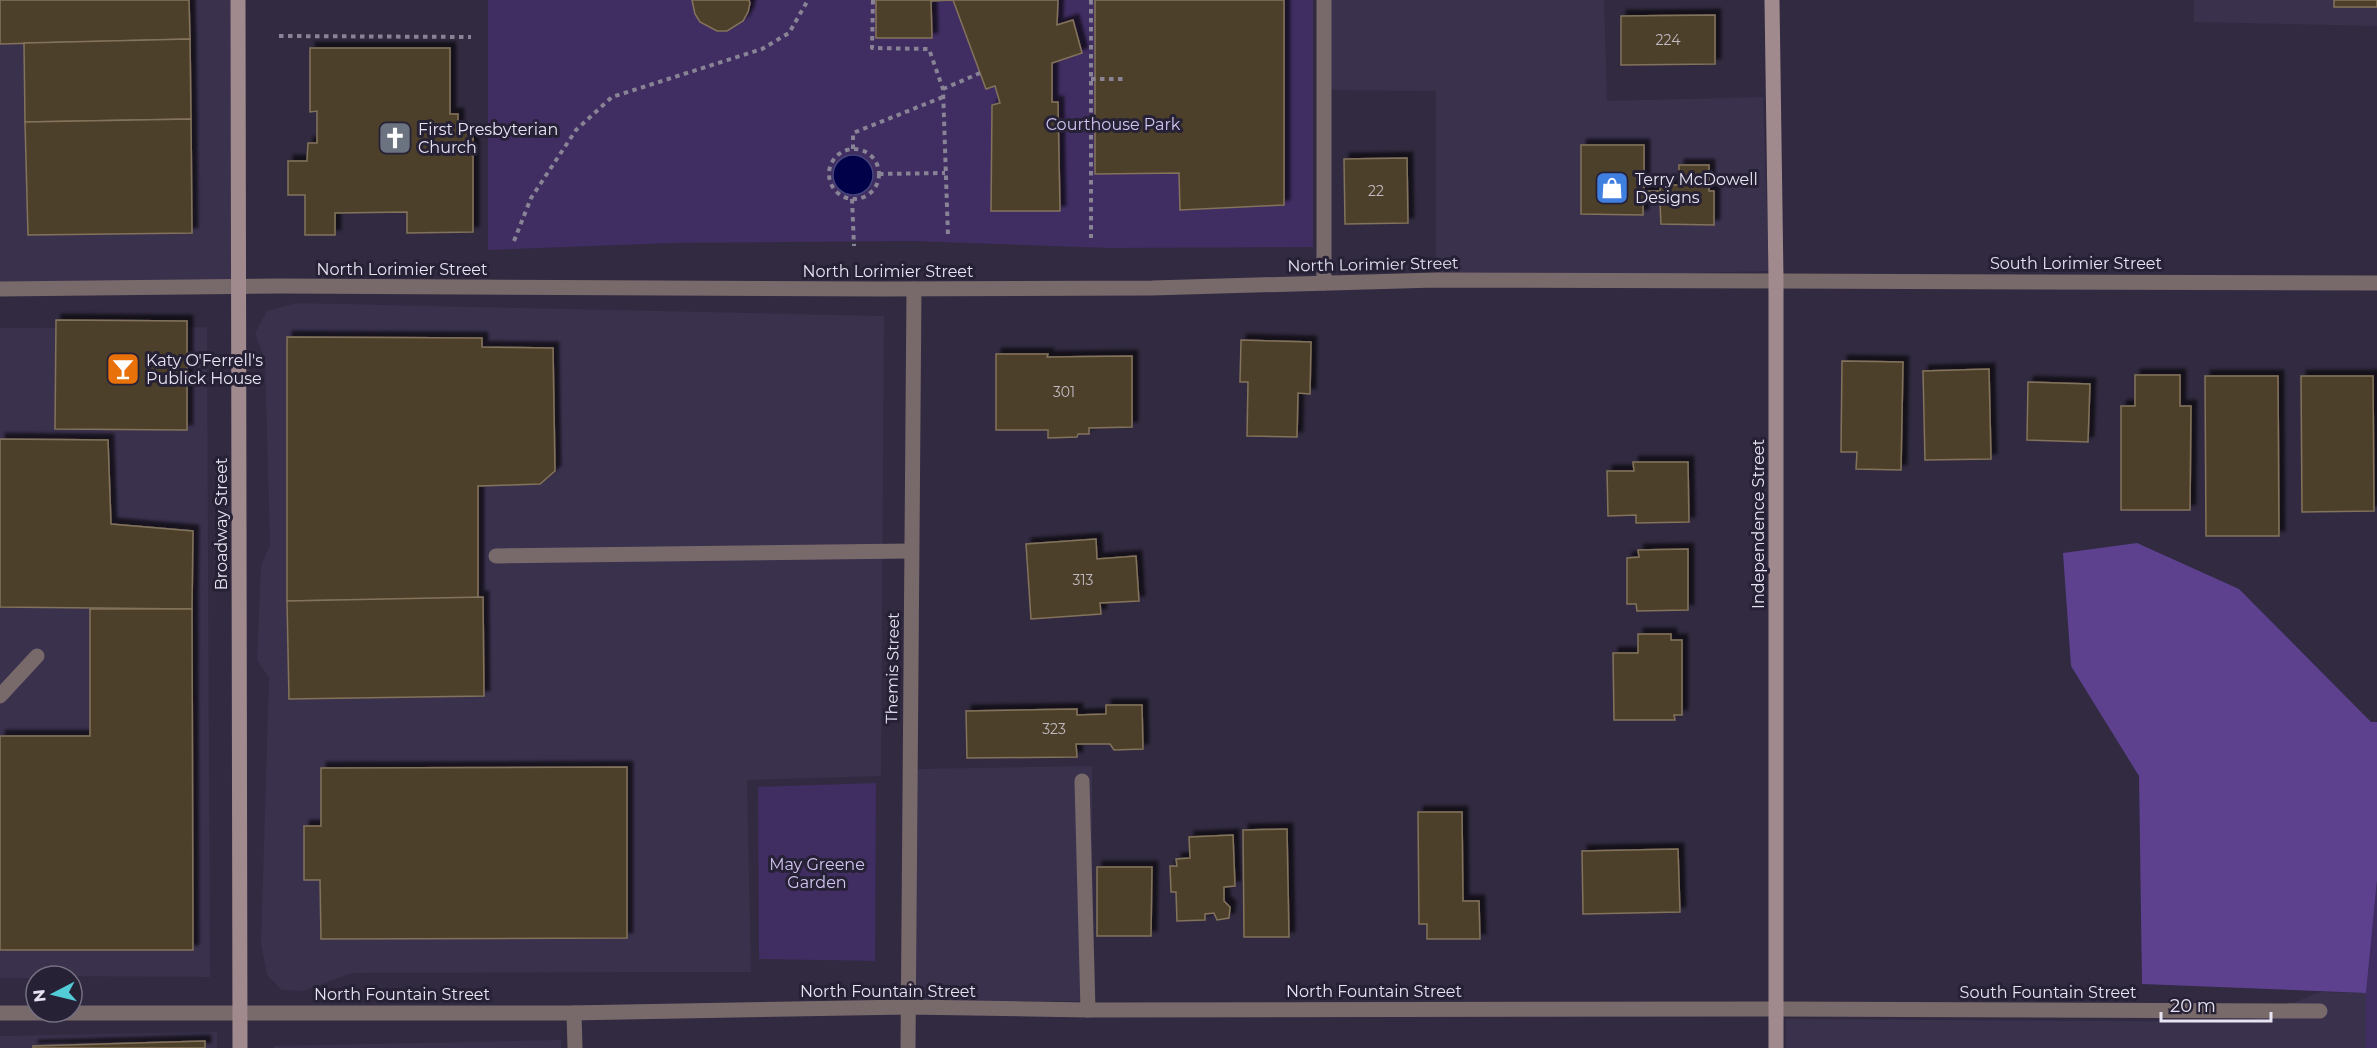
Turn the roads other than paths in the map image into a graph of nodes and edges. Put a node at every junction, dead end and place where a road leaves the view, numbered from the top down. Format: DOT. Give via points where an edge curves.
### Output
graph roads {
  1 [pos="238,0"];
  2 [pos="1324,0"];
  3 [pos="1772,0"];
  4 [pos="1776,279"];
  5 [pos="1324,283"];
  6 [pos="2377,283"];
  7 [pos="239,286"];
  8 [pos="0,289"];
  9 [pos="914,289"];
  10 [pos="911,551"];
  11 [pos="496,556"];
  12 [pos="37,656"];
  13 [pos="0,696"];
  14 [pos="1082,781"];
  15 [pos="908,1007"];
  16 [pos="1776,1009"];
  17 [pos="1088,1010"];
  18 [pos="2320,1011"];
  19 [pos="574,1012"];
  20 [pos="0,1013"];
  21 [pos="240,1013"];
  22 [pos="240,1048"];
  23 [pos="574,1048"];
  24 [pos="908,1048"];
  25 [pos="1776,1048"];
  1 -- 7 [label="main road, Broadway Street"];
  2 -- 5 [label="street"];
  3 -- 4 [label="main road, Independence Street"];
  4 -- 5 [label="street, North Lorimier Street"];
  4 -- 6 [label="street, South Lorimier Street"];
  4 -- 16 [label="main road, Independence Street"];
  5 -- 9 [label="street, North Lorimier Street"];
  7 -- 8 [label="street, North Lorimier Street"];
  7 -- 9 [label="street, North Lorimier Street"];
  7 -- 21 [label="main road, Broadway Street"];
  9 -- 10 [label="street, Themis Street"];
  10 -- 11 [label="street"];
  10 -- 15 [label="street, Themis Street"];
  12 -- 13 [label="street"];
  14 -- 17 [label="street"];
  15 -- 17 [label="street, North Fountain Street"];
  15 -- 19 [label="street, North Fountain Street"];
  15 -- 24 [label="street, Themis Street"];
  16 -- 17 [label="street, North Fountain Street"];
  16 -- 18 [label="street, South Fountain Street"];
  16 -- 25 [label="main road, Independence Street"];
  19 -- 21 [label="street, North Fountain Street"];
  19 -- 23 [label="street"];
  20 -- 21 [label="street, North Fountain Street"];
  21 -- 22 [label="main road, Broadway Street"];
}
